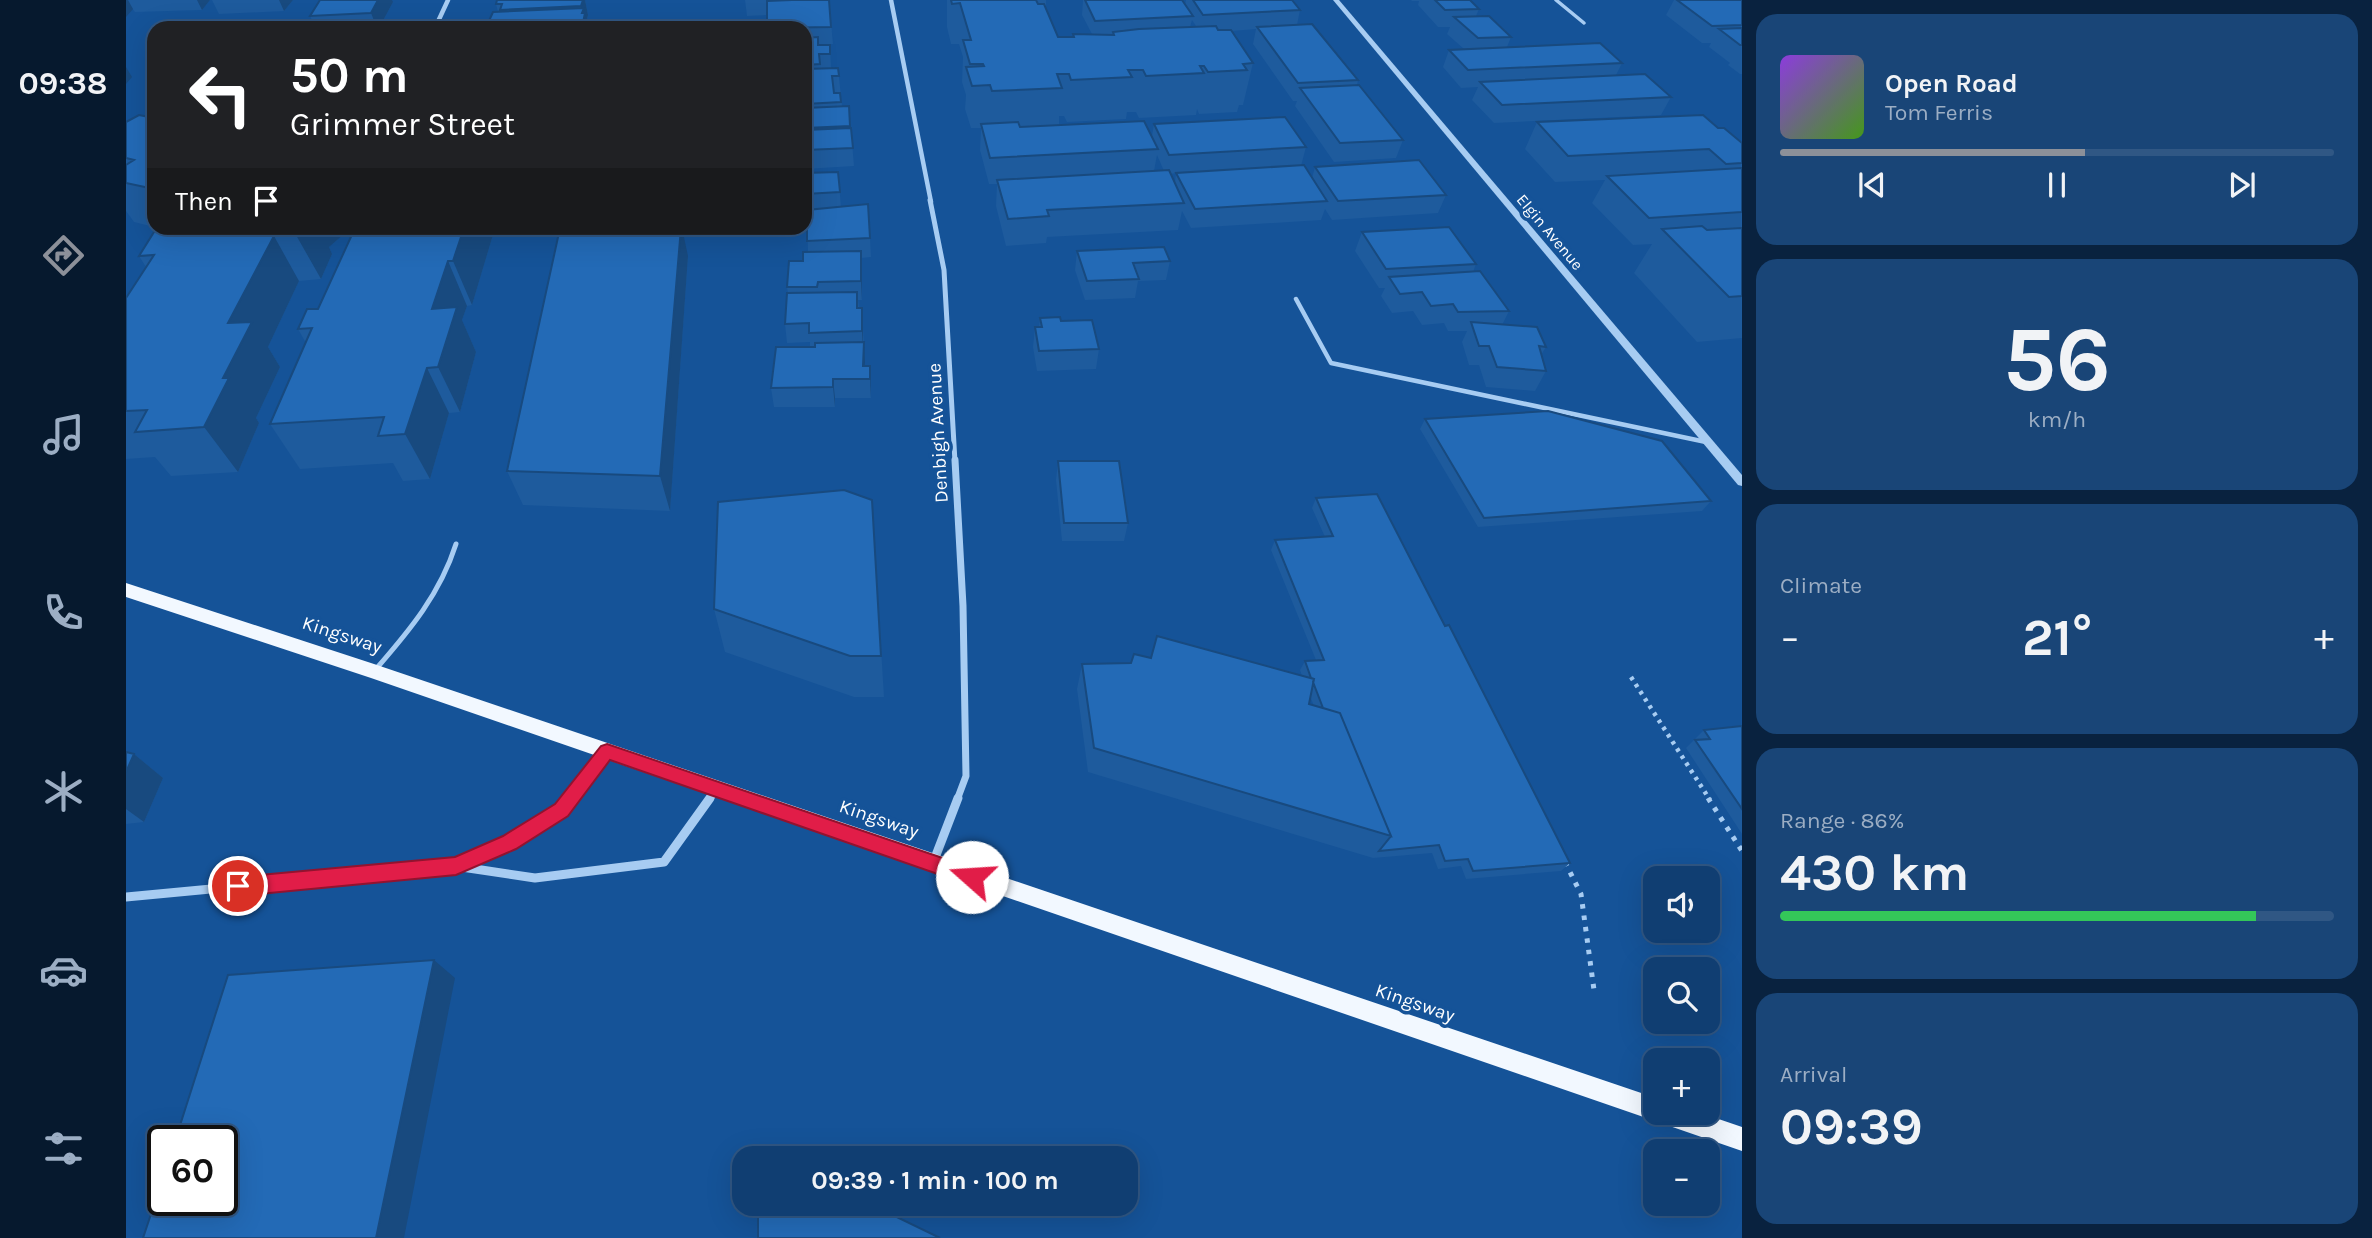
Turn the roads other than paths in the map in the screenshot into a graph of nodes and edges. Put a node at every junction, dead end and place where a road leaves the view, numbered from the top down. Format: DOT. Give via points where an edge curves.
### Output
graph roads {
  1 [pos="448,0"];
  2 [pos="891,0"];
  3 [pos="1336,0"];
  4 [pos="1556,0"];
  5 [pos="438,21"];
  6 [pos="1584,23"];
  7 [pos="1296,299"];
  8 [pos="1709,442"];
  9 [pos="1742,482"];
  10 [pos="456,544"];
  11 [pos="126,590"];
  12 [pos="374,671"];
  13 [pos="607,751"];
  14 [pos="717,789"];
  15 [pos="933,864"];
  16 [pos="456,866"];
  17 [pos="126,897"];
  18 [pos="1643,1106"];
  19 [pos="1701,1125"];
  20 [pos="1742,1139"];
  1 -- 5 [label="street"];
  2 -- 15 [label="street, Denbigh Avenue" via="944,270 963,606 966,776"];
  3 -- 8 [label="street, Elgin Avenue"];
  4 -- 6 [label="lane"];
  7 -- 8 [label="lane" via="1331,363"];
  8 -- 9 [label="street, Elgin Avenue"];
  10 -- 12 [label="lane" via="449,572 425,613"];
  11 -- 12 [label="main road, Kingsway"];
  12 -- 13 [label="main road, Kingsway"];
  13 -- 14 [label="main road, Kingsway"];
  13 -- 16 [label="street" via="562,810 510,842"];
  14 -- 15 [label="main road, Kingsway"];
  14 -- 16 [label="street" via="664,862 535,878"];
  15 -- 18 [label="main road, Kingsway"];
  16 -- 17 [label="street"];
  19 -- 20 [label="main road"];
}
